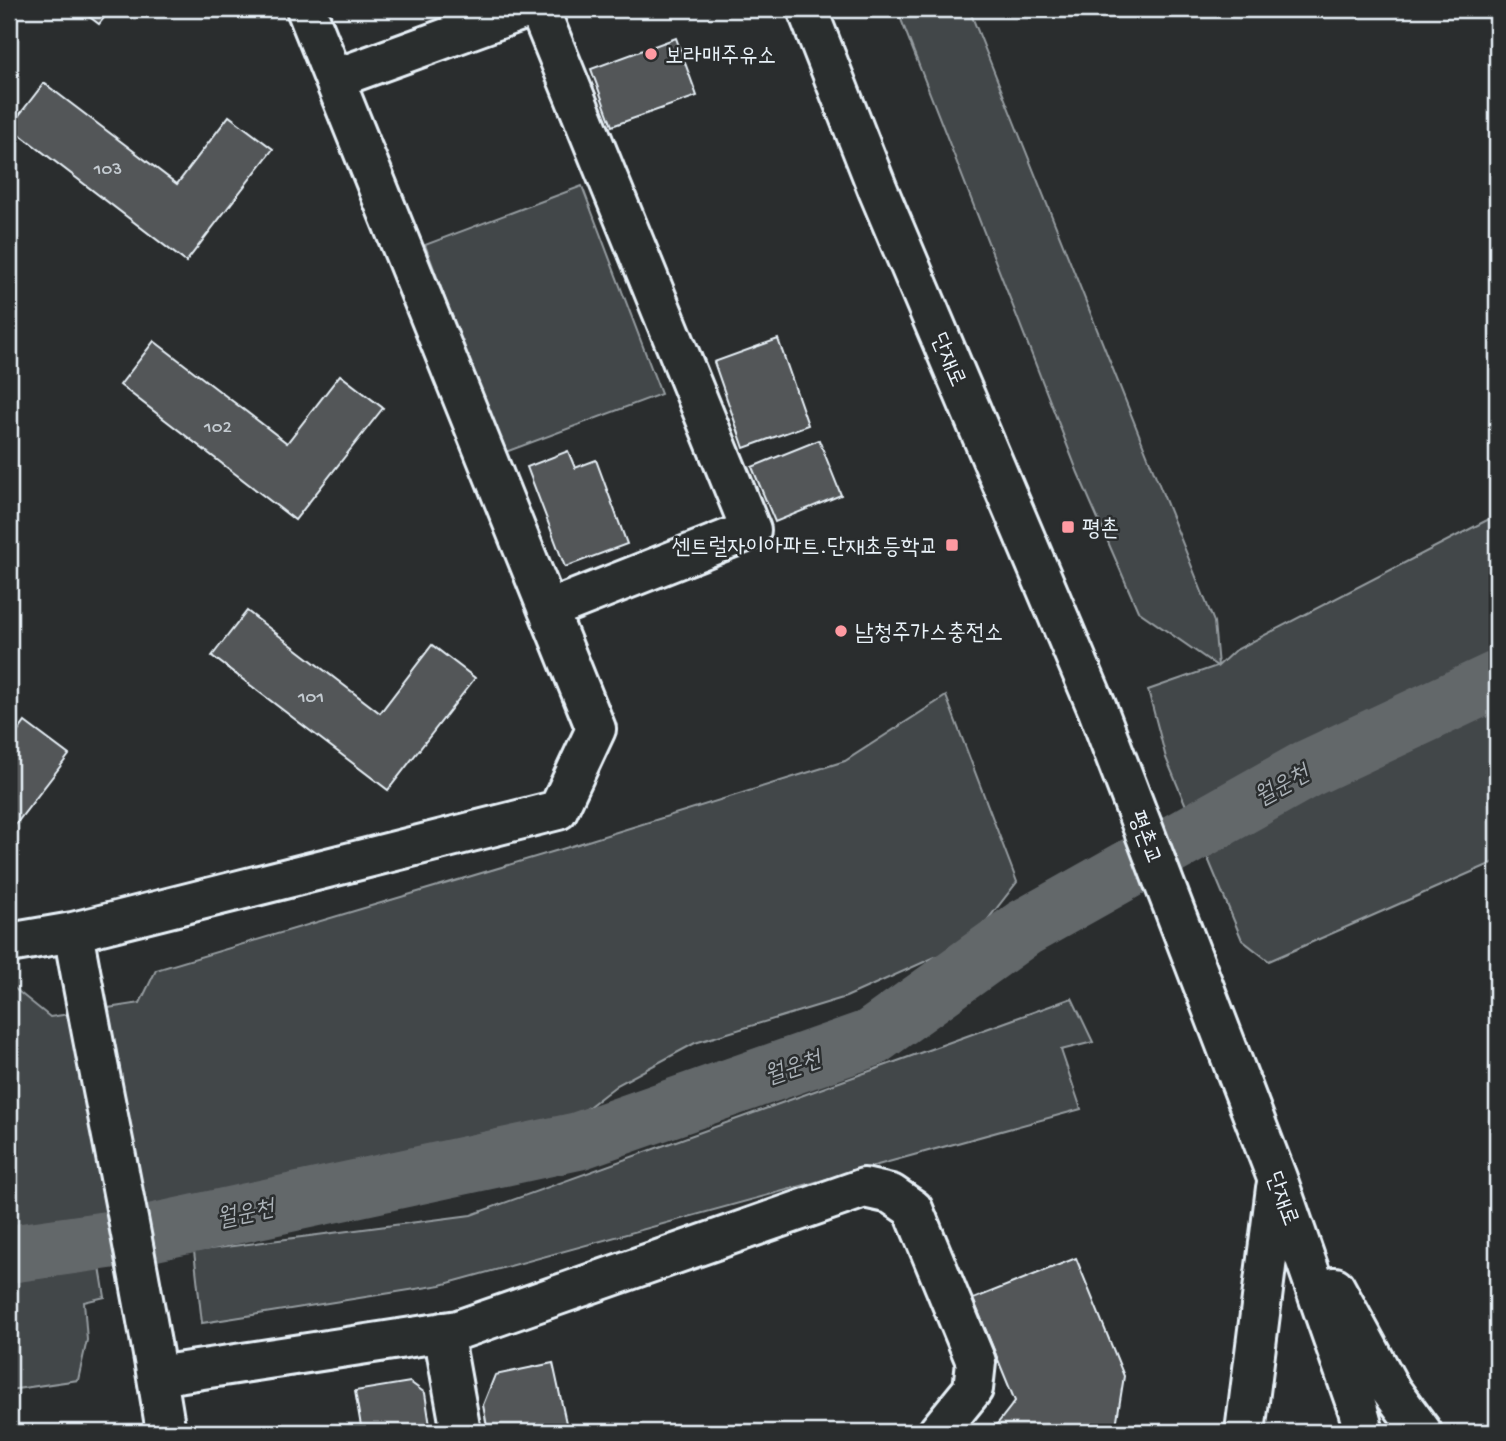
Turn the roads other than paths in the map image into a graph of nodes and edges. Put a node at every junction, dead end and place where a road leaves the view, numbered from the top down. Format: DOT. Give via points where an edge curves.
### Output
graph roads {
  1 [pos="306,9"];
  2 [pos="526,9"];
  3 [pos="539,9"];
  4 [pos="807,9"];
  5 [pos="334,79"];
  6 [pos="548,610"];
  7 [pos="1097,708"];
  8 [pos="74,932"];
  9 [pos="9,943"];
  10 [pos="1197,967"];
  11 [pos="1277,1178"];
  12 [pos="443,1332"];
  13 [pos="157,1376"];
  14 [pos="166,1432"];
  15 [pos="461,1432"];
  16 [pos="938,1432"];
  17 [pos="1245,1432"];
  18 [pos="1364,1432"];
  19 [pos="1422,1432"];
  1 -- 5 [label="street"];
  2 -- 5 [label="street"];
  3 -- 6 [label="street" via="751,530"];
  4 -- 7 [label="street, 단재로" via="878,190"];
  5 -- 6 [label="street"];
  6 -- 8 [label="street" via="596,729 558,810"];
  7 -- 10 [label="street, 평촌교"];
  8 -- 9 [label="street"];
  8 -- 13 [label="street"];
  10 -- 11 [label="street, 단재로"];
  11 -- 17 [label="street"];
  11 -- 18 [label="street, 단재로"];
  11 -- 19 [label="street" via="1391,1390"];
  12 -- 13 [label="street"];
  12 -- 15 [label="street"];
  12 -- 16 [label="street" via="864,1188 891,1194 914,1209 976,1362 973,1389"];
  13 -- 14 [label="street"];
}
